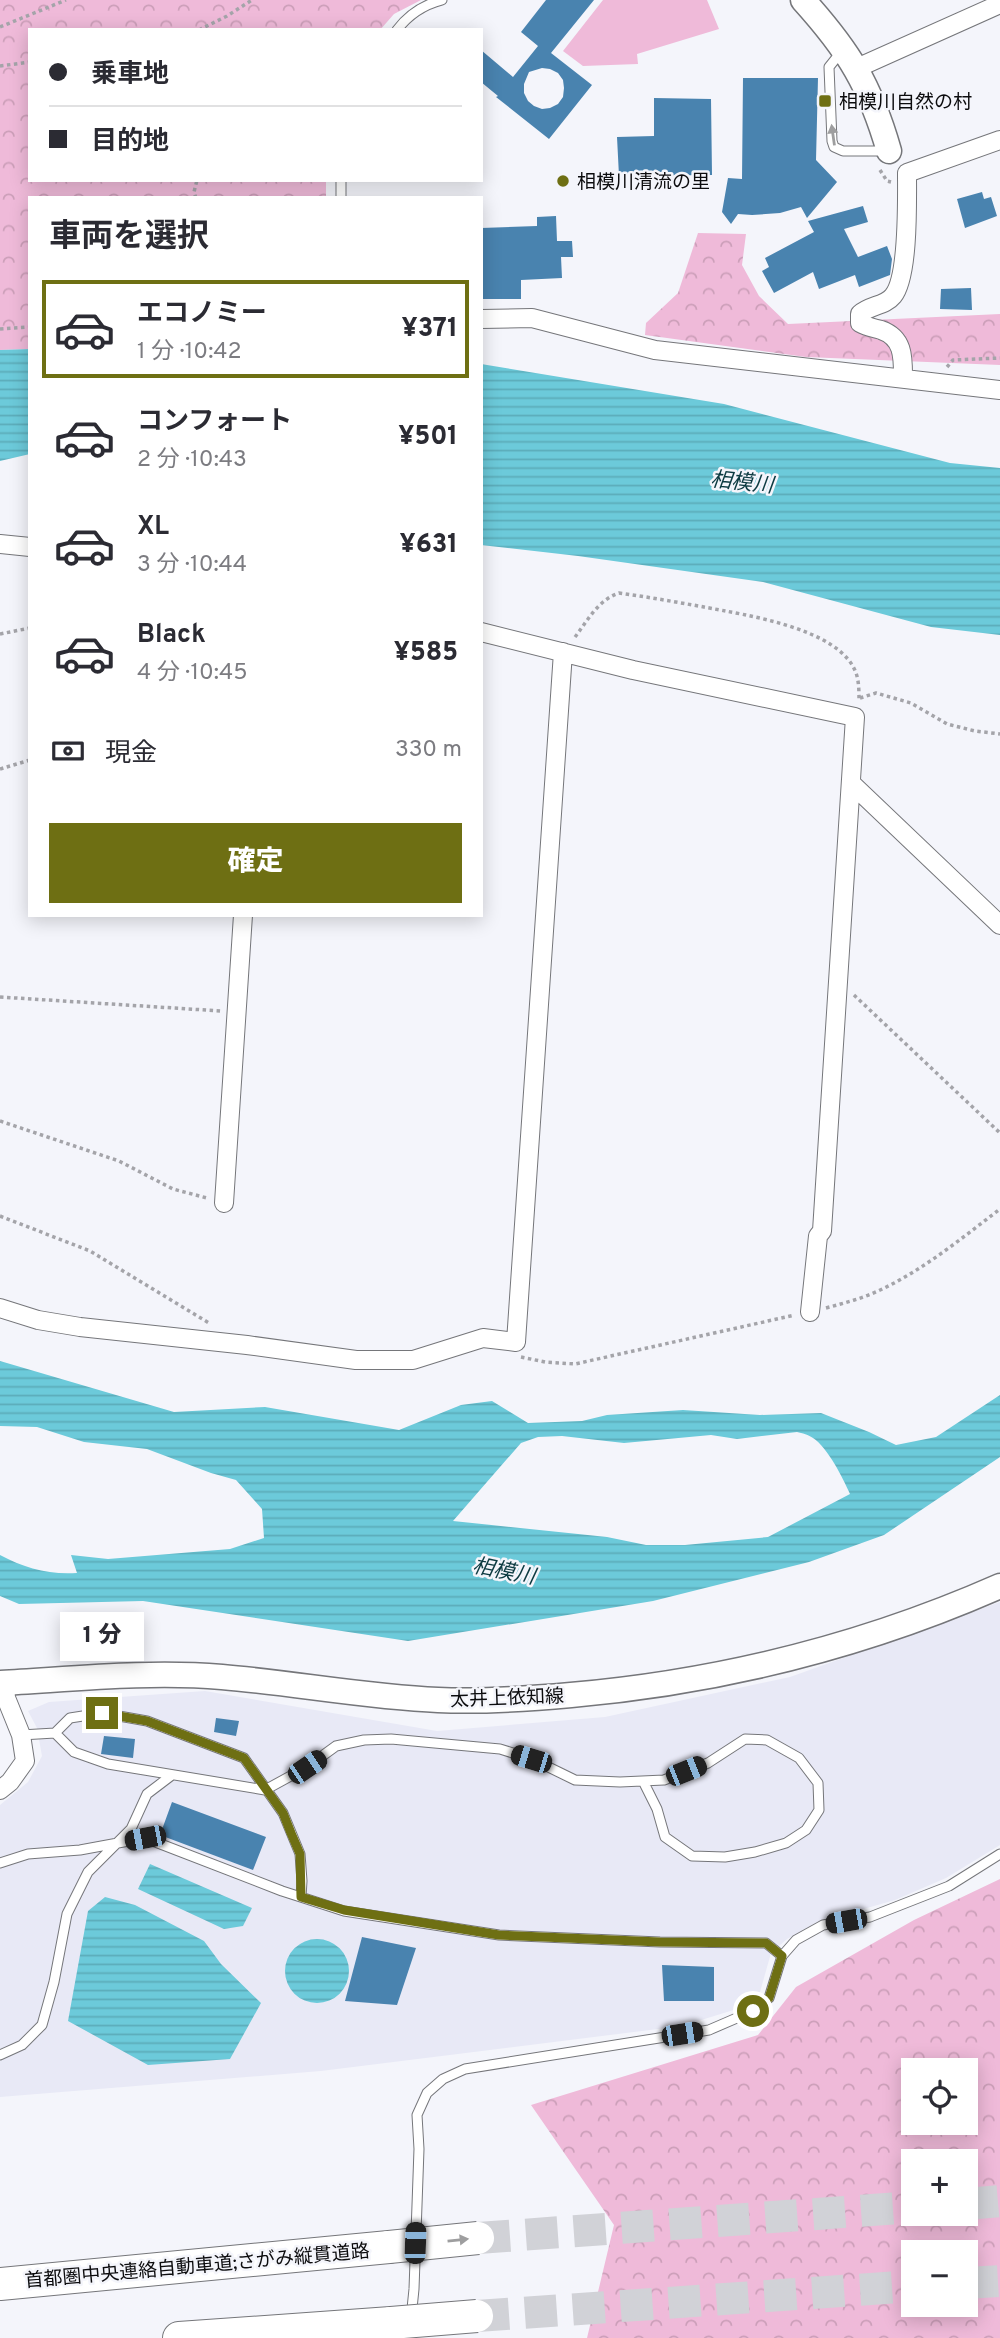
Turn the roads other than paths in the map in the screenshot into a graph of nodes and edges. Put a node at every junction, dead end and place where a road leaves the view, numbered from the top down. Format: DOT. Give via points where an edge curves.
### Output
graph roads {
  1 [pos="442,0"];
  2 [pos="803,0"];
  3 [pos="1000,4"];
  4 [pos="399,28"];
  5 [pos="850,58"];
  6 [pos="1000,140"];
  7 [pos="884,159"];
  8 [pos="902,179"];
  9 [pos="483,320"];
  10 [pos="903,378"];
  11 [pos="1000,390"];
  12 [pos="0,544"];
  13 [pos="28,547"];
  14 [pos="483,632"];
  15 [pos="563,652"];
  16 [pos="852,784"];
  17 [pos="243,917"];
  18 [pos="1000,925"];
  19 [pos="224,1203"];
  20 [pos="0,1308"];
  21 [pos="810,1312"];
  22 [pos="1000,1586"];
  23 [pos="3,1683"];
  24 [pos="55,1733"];
  25 [pos="21,1735"];
  26 [pos="172,1775"];
  27 [pos="643,1781"];
  28 [pos="0,1790"];
  29 [pos="265,1790"];
  30 [pos="120,1843"];
  31 [pos="1000,1854"];
  32 [pos="0,1863"];
  33 [pos="301,1897"];
  34 [pos="782,1956"];
  35 [pos="0,2055"];
  36 [pos="478,2238"];
  37 [pos="0,2284"];
  38 [pos="477,2316"];
  39 [pos="400,2330"];
  40 [pos="179,2338"];
  1 -- 4 [label="lane" via="412,13"];
  2 -- 5 [label="main road"];
  3 -- 5 [label="street"];
  5 -- 7 [label="main road" via="881,125"];
  7 -- 5 [label="lane, one-way" via="837,150 832,141 829,67"];
  6 -- 8 [label="street"];
  7 -- 8 [label="street" via="896,166"];
  8 -- 10 [label="street" via="904,259 898,288 892,298 860,314 860,323 892,335 899,343"];
  9 -- 10 [label="street" via="533,318 655,350"];
  10 -- 11 [label="street"];
  12 -- 13 [label="street"];
  14 -- 15 [label="street"];
  15 -- 16 [label="street" via="855,718"];
  15 -- 20 [label="street" via="516,1342 483,1338 413,1360 356,1360 80,1327"];
  16 -- 18 [label="street"];
  16 -- 21 [label="street" via="822,1231"];
  17 -- 19 [label="street"];
  22 -- 23 [label="main road, 太井上依知線" via="916,1621 794,1658 704,1679 606,1692 439,1700 182,1675"];
  23 -- 25 [label="street"];
  24 -- 25 [label="lane"];
  24 -- 26 [label="lane" via="74,1752 107,1764"];
  24 -- 29 [label="lane" via="70,1718 102,1713 147,1721 244,1758"];
  25 -- 28 [label="street" via="25,1761"];
  26 -- 29 [label="lane"];
  26 -- 30 [label="lane" via="147,1794"];
  27 -- 27 [label="lane" via="664,1780 708,1763 745,1739 767,1740 799,1758 818,1783 819,1810 806,1830 786,1843 725,1857 692,1856 665,1838"];
  27 -- 29 [label="lane" via="575,1780 500,1749 391,1739 336,1746"];
  29 -- 33 [label="lane" via="283,1813 300,1854"];
  30 -- 32 [label="lane" via="28,1854"];
  30 -- 33 [label="lane" via="145,1838"];
  30 -- 35 [label="lane" via="88,1872 67,1914 42,2025 22,2045"];
  31 -- 34 [label="lane" via="948,1886 870,1917 823,1925 796,1940"];
  33 -- 34 [label="lane" via="344,1910 499,1935 766,1943"];
  34 -- 39 [label="lane" via="769,1998 753,2011 709,2030 466,2069 443,2079 427,2093 417,2115 414,2290"];
  37 -- 36 [label="highway, 首都圏中央連絡自動車道;さがみ縦貫道路, one-way, bridge"];
  38 -- 39 [label="highway, bridge"];
  39 -- 40 [label="highway"];
}
